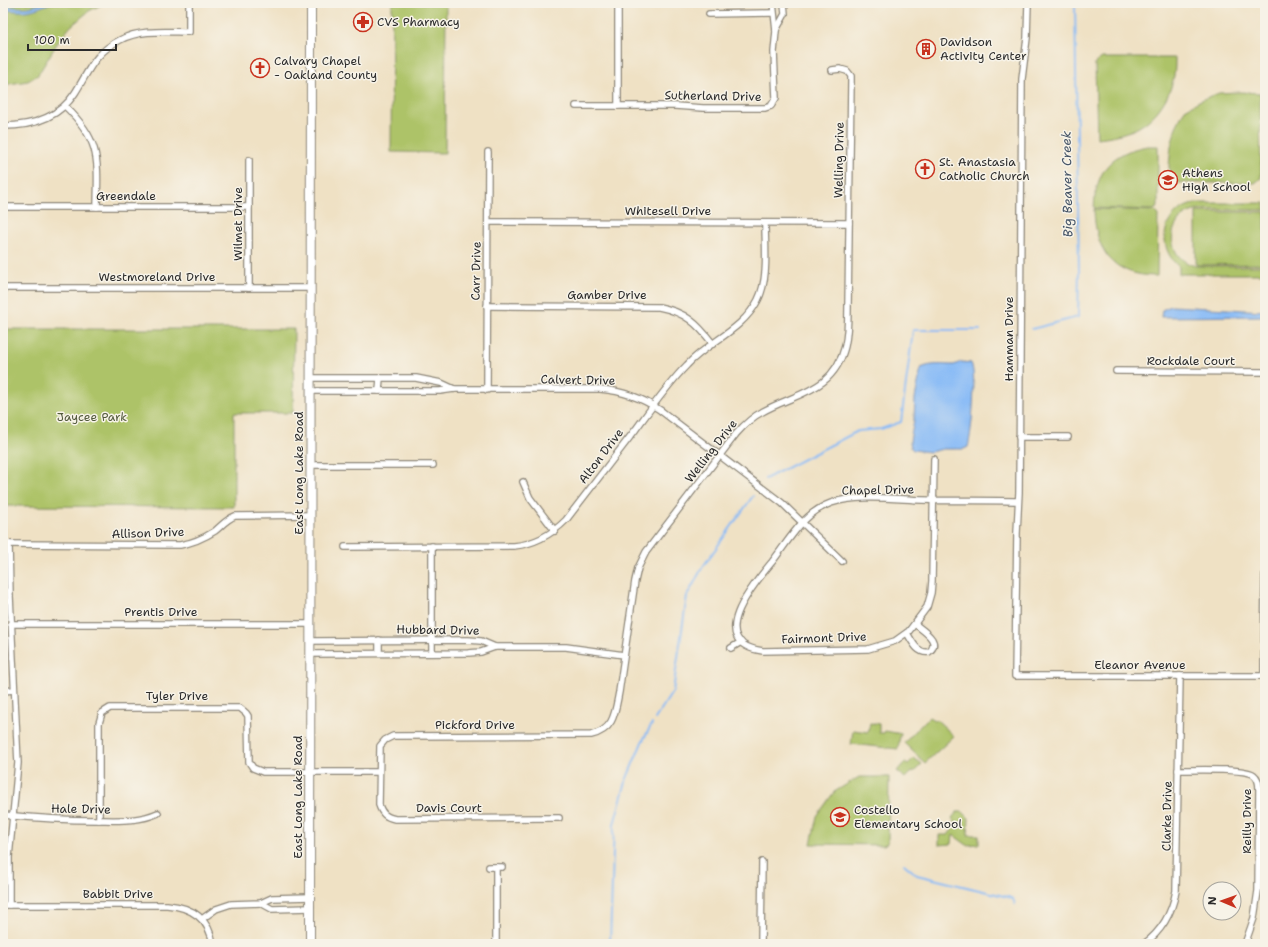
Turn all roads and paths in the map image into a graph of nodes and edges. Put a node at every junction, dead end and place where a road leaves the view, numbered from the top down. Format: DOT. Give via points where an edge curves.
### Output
graph roads {
  1 [pos="189,3"];
  2 [pos="312,3"];
  3 [pos="618,3"];
  4 [pos="772,3"];
  5 [pos="784,3"];
  6 [pos="1028,3"];
  7 [pos="773,13"];
  8 [pos="709,14"];
  9 [pos="776,31"];
  10 [pos="832,70"];
  11 [pos="65,106"];
  12 [pos="576,106"];
  13 [pos="618,106"];
  14 [pos="3,126"];
  15 [pos="488,152"];
  16 [pos="249,160"];
  17 [pos="3,207"];
  18 [pos="97,207"];
  19 [pos="249,207"];
  20 [pos="488,222"];
  21 [pos="765,223"];
  22 [pos="849,223"];
  23 [pos="3,288"];
  24 [pos="249,288"];
  25 [pos="311,288"];
  26 [pos="487,306"];
  27 [pos="713,344"];
  28 [pos="1116,372"];
  29 [pos="1265,372"];
  30 [pos="311,378"];
  31 [pos="380,378"];
  32 [pos="454,389"];
  33 [pos="487,390"];
  34 [pos="311,391"];
  35 [pos="379,391"];
  36 [pos="653,405"];
  37 [pos="1019,437"];
  38 [pos="1068,437"];
  39 [pos="720,456"];
  40 [pos="934,459"];
  41 [pos="310,465"];
  42 [pos="433,465"];
  43 [pos="523,482"];
  44 [pos="933,500"];
  45 [pos="1018,501"];
  46 [pos="310,515"];
  47 [pos="803,522"];
  48 [pos="555,531"];
  49 [pos="6,544"];
  50 [pos="432,546"];
  51 [pos="345,547"];
  52 [pos="842,561"];
  53 [pos="1265,575"];
  54 [pos="11,624"];
  55 [pos="310,624"];
  56 [pos="914,624"];
  57 [pos="906,633"];
  58 [pos="310,640"];
  59 [pos="379,640"];
  60 [pos="432,640"];
  61 [pos="741,642"];
  62 [pos="495,647"];
  63 [pos="731,648"];
  64 [pos="379,653"];
  65 [pos="432,653"];
  66 [pos="310,654"];
  67 [pos="624,655"];
  68 [pos="1015,676"];
  69 [pos="1180,676"];
  70 [pos="1265,676"];
  71 [pos="14,690"];
  72 [pos="3,691"];
  73 [pos="600,733"];
  74 [pos="1178,770"];
  75 [pos="310,772"];
  76 [pos="379,772"];
  77 [pos="158,813"];
  78 [pos="3,816"];
  79 [pos="14,816"];
  80 [pos="559,818"];
  81 [pos="99,820"];
  82 [pos="762,862"];
  83 [pos="489,867"];
  84 [pos="310,898"];
  85 [pos="261,903"];
  86 [pos="6,905"];
  87 [pos="310,908"];
  88 [pos="202,919"];
  89 [pos="212,944"];
  90 [pos="310,944"];
  91 [pos="496,944"];
  92 [pos="761,944"];
  93 [pos="1144,944"];
  94 [pos="1245,944"];
  1 -- 11 [label="street" via="189,32 134,34 120,40 96,59"];
  2 -- 25 [label="main road, East Long Lake Road"];
  3 -- 13 [label="street"];
  4 -- 7 [label="street, Sutherland Drive"];
  5 -- 9 [label="street, Sutherland Drive" via="785,14"];
  6 -- 37 [label="street, Hamman Drive" via="1028,38 1022,79"];
  7 -- 8 [label="street"];
  7 -- 9 [label="street, Sutherland Drive"];
  9 -- 13 [label="street, Sutherland Drive" via="776,98 771,106"];
  10 -- 22 [label="street, Welling Drive" via="844,70 849,73 851,82"];
  11 -- 14 [label="street" via="37,122"];
  11 -- 18 [label="street" via="86,129 93,144 97,166"];
  12 -- 13 [label="street, Sutherland Drive"];
  15 -- 20 [label="street, Carr Drive"];
  16 -- 19 [label="street, Wilmet Drive"];
  17 -- 18 [label="street, Greendale"];
  18 -- 19 [label="street, Greendale"];
  19 -- 24 [label="street, Wilmet Drive"];
  20 -- 21 [label="street, Whitesell Drive"];
  20 -- 26 [label="street, Carr Drive"];
  21 -- 22 [label="street, Whitesell Drive"];
  21 -- 27 [label="street, Alton Drive" via="764,277 758,300 744,320"];
  22 -- 39 [label="street, Welling Drive" via="847,337 838,364 824,381 811,391 762,412 747,422"];
  23 -- 24 [label="street, Westmoreland Drive"];
  24 -- 25 [label="street, Westmoreland Drive"];
  25 -- 30 [label="main road, East Long Lake Road"];
  26 -- 27 [label="street, Gamber Drive" via="659,307 684,316 700,327"];
  26 -- 33 [label="street, Carr Drive"];
  27 -- 36 [label="street, Alton Drive" via="687,364"];
  28 -- 29 [label="street, Rockdale Court"];
  30 -- 31 [label="street, Calvert Drive"];
  30 -- 34 [label="main road, East Long Lake Road"];
  31 -- 32 [label="street, Calvert Drive" via="423,379"];
  31 -- 35 [label="street"];
  32 -- 33 [label="street, Calvert Drive"];
  32 -- 35 [label="street, Calvert Drive"];
  33 -- 36 [label="street, Calvert Drive" via="610,390 631,394"];
  34 -- 35 [label="street, Calvert Drive"];
  34 -- 41 [label="main road, East Long Lake Road"];
  36 -- 39 [label="street, Calvert Drive"];
  36 -- 48 [label="street, Alton Drive"];
  37 -- 38 [label="street"];
  37 -- 45 [label="street, Hamman Drive"];
  39 -- 47 [label="street, Calvert Drive"];
  39 -- 67 [label="street, Welling Drive" via="643,557 635,581"];
  40 -- 44 [label="street, Fairmont Drive"];
  41 -- 42 [label="street"];
  41 -- 46 [label="main road, East Long Lake Road"];
  43 -- 48 [label="street" via="530,498"];
  44 -- 45 [label="street, Chapel Drive"];
  44 -- 47 [label="street, Chapel Drive" via="839,501 820,508"];
  44 -- 56 [label="street, Fairmont Drive" via="931,593 927,607"];
  45 -- 68 [label="street, Hamman Drive"];
  46 -- 49 [label="street, Allison Drive" via="235,516 204,538 180,545"];
  46 -- 55 [label="main road, East Long Lake Road"];
  47 -- 52 [label="street, Calvert Drive"];
  47 -- 61 [label="street, Chapel Drive" via="748,592 738,611 735,630"];
  48 -- 50 [label="street, Alton Drive" via="522,545"];
  49 -- 54 [label="street"];
  50 -- 51 [label="street, Alton Drive"];
  50 -- 60 [label="street"];
  53 -- 70 [label="street"];
  54 -- 55 [label="street, Prentis Drive"];
  54 -- 71 [label="street"];
  55 -- 58 [label="main road, East Long Lake Road"];
  56 -- 57 [label="street, Fairmont Drive"];
  56 -- 57 [label="street" via="932,638 933,649 921,652"];
  57 -- 61 [label="street, Fairmont Drive" via="895,641 868,649 763,651 752,649"];
  58 -- 59 [label="street, Hubbard Drive"];
  58 -- 66 [label="main road, East Long Lake Road"];
  59 -- 60 [label="street, Hubbard Drive"];
  59 -- 64 [label="street, Hubbard Drive"];
  60 -- 62 [label="street, Hubbard Drive" via="474,640"];
  60 -- 65 [label="street"];
  61 -- 63 [label="street"];
  62 -- 65 [label="street, Hubbard Drive" via="474,653"];
  62 -- 67 [label="street, Hubbard Drive" via="566,647"];
  64 -- 65 [label="street, Hubbard Drive"];
  64 -- 66 [label="street, Hubbard Drive"];
  66 -- 75 [label="main road, East Long Lake Road"];
  67 -- 73 [label="street, Welling Drive" via="615,710 608,726"];
  68 -- 69 [label="street, Eleanor Avenue"];
  69 -- 70 [label="street, Eleanor Avenue"];
  69 -- 74 [label="street, Clarke Drive"];
  71 -- 72 [label="street"];
  71 -- 79 [label="street" via="18,763"];
  73 -- 76 [label="street, Pickford Drive" via="591,736 393,736 384,740 380,746"];
  74 -- 93 [label="street, Clarke Drive" via="1175,896 1169,916 1155,935"];
  74 -- 94 [label="street, Reilly Drive" via="1245,771 1256,776 1258,780 1258,891 1254,918"];
  75 -- 76 [label="street"];
  75 -- 81 [label="street, Tyler Drive" via="263,772 250,766 248,716 240,708 110,708 102,713 99,724"];
  75 -- 84 [label="main road, East Long Lake Road"];
  76 -- 80 [label="street, Davis Court" via="379,806 382,813 391,818"];
  77 -- 81 [label="street, Hale Drive" via="142,819"];
  78 -- 79 [label="street, Hale Drive"];
  79 -- 81 [label="street, Hale Drive"];
  79 -- 86 [label="street"];
  82 -- 92 [label="street"];
  83 -- 91 [label="street" via="499,867"];
  84 -- 85 [label="street" via="272,898"];
  84 -- 87 [label="main road, East Long Lake Road"];
  85 -- 87 [label="street" via="272,909"];
  85 -- 88 [label="street" via="223,906"];
  86 -- 88 [label="street, Babbit Drive" via="174,906 190,910"];
  87 -- 90 [label="main road, East Long Lake Road"];
  88 -- 89 [label="street" via="209,931"];
}
